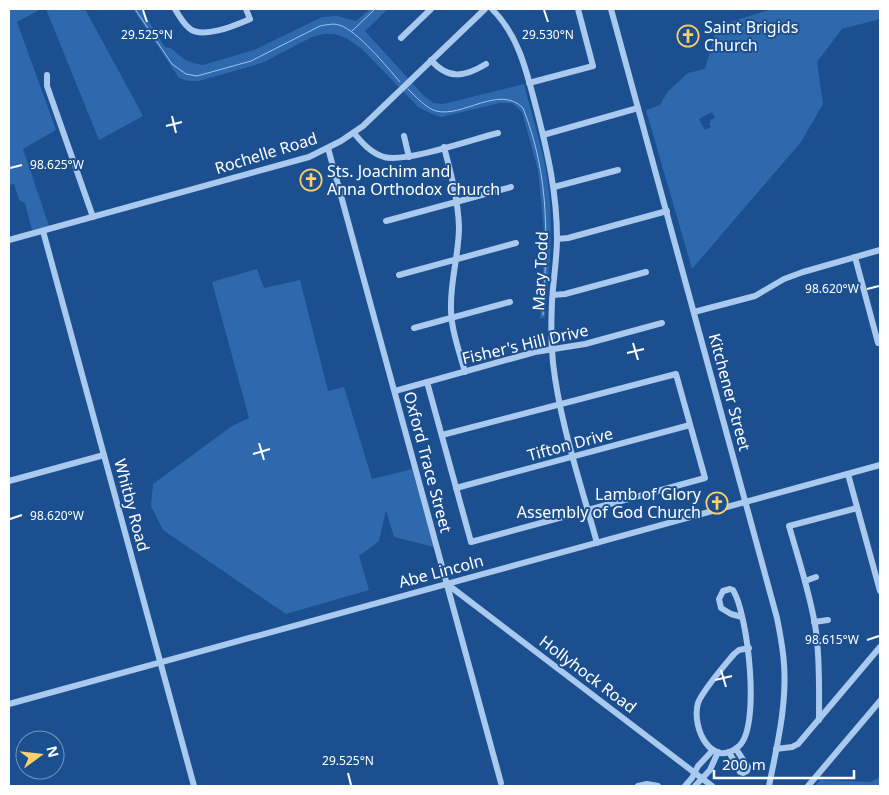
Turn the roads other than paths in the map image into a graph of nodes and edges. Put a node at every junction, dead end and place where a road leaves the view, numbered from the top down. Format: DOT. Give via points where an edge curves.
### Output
graph roads {
  1 [pos="175,9"];
  2 [pos="246,9"];
  3 [pos="431,9"];
  4 [pos="485,9"];
  5 [pos="492,9"];
  6 [pos="578,9"];
  7 [pos="612,9"];
  8 [pos="401,38"];
  9 [pos="431,60"];
  10 [pos="486,64"];
  11 [pos="47,75"];
  12 [pos="529,83"];
  13 [pos="638,108"];
  14 [pos="354,133"];
  15 [pos="498,133"];
  16 [pos="542,135"];
  17 [pos="404,136"];
  18 [pos="328,148"];
  19 [pos="444,148"];
  20 [pos="409,157"];
  21 [pos="618,170"];
  22 [pos="511,187"];
  23 [pos="554,187"];
  24 [pos="457,202"];
  25 [pos="667,211"];
  26 [pos="92,217"];
  27 [pos="386,221"];
  28 [pos="43,231"];
  29 [pos="557,239"];
  30 [pos="9,240"];
  31 [pos="516,243"];
  32 [pos="880,250"];
  33 [pos="854,257"];
  34 [pos="457,258"];
  35 [pos="646,272"];
  36 [pos="399,275"];
  37 [pos="552,295"];
  38 [pos="510,302"];
  39 [pos="694,312"];
  40 [pos="452,318"];
  41 [pos="662,323"];
  42 [pos="414,328"];
  43 [pos="879,342"];
  44 [pos="553,350"];
  45 [pos="464,372"];
  46 [pos="427,382"];
  47 [pos="395,391"];
  48 [pos="560,404"];
  49 [pos="690,425"];
  50 [pos="442,435"];
  51 [pos="104,455"];
  52 [pos="574,457"];
  53 [pos="880,465"];
  54 [pos="848,474"];
  55 [pos="9,481"];
  56 [pos="456,488"];
  57 [pos="746,502"];
  58 [pos="857,508"];
  59 [pos="588,510"];
  60 [pos="574,514"];
  61 [pos="597,543"];
  62 [pos="816,577"];
  63 [pos="804,581"];
  64 [pos="447,584"];
  65 [pos="880,591"];
  66 [pos="742,617"];
  67 [pos="828,620"];
  68 [pos="814,622"];
  69 [pos="880,647"];
  70 [pos="749,648"];
  71 [pos="161,662"];
  72 [pos="880,701"];
  73 [pos="9,704"];
  74 [pos="819,720"];
  75 [pos="736,749"];
  76 [pos="776,749"];
  77 [pos="715,751"];
  78 [pos="729,752"];
  79 [pos="706,758"];
  80 [pos="743,760"];
  81 [pos="713,763"];
  82 [pos="736,764"];
  83 [pos="694,773"];
  84 [pos="702,778"];
  85 [pos="501,783"];
  86 [pos="194,786"];
  87 [pos="638,786"];
  88 [pos="658,786"];
  89 [pos="685,786"];
  90 [pos="696,786"];
  91 [pos="712,786"];
  92 [pos="770,786"];
  93 [pos="808,786"];
  1 -- 2 [label="street" via="189,28 200,33 250,19"];
  3 -- 8 [label="street"];
  4 -- 9 [label="street, Rochelle Road"];
  5 -- 12 [label="street, Mary Todd" via="515,41"];
  6 -- 12 [label="street" via="593,66"];
  7 -- 13 [label="street, Kitchener Street"];
  9 -- 10 [label="street" via="443,72 452,74 478,69"];
  9 -- 14 [label="street, Rochelle Road"];
  11 -- 26 [label="street" via="47,86"];
  12 -- 16 [label="street, Mary Todd"];
  13 -- 16 [label="street"];
  13 -- 25 [label="street, Kitchener Street"];
  14 -- 18 [label="street, Rochelle Road"];
  14 -- 20 [label="street" via="370,150 382,156 395,159"];
  15 -- 19 [label="street"];
  16 -- 23 [label="street, Mary Todd"];
  17 -- 20 [label="street"];
  18 -- 26 [label="street, Rochelle Road" via="309,157"];
  18 -- 47 [label="street, Oxford Trace Street"];
  19 -- 20 [label="street"];
  19 -- 24 [label="street"];
  21 -- 23 [label="street"];
  22 -- 24 [label="street"];
  23 -- 29 [label="street, Mary Todd"];
  24 -- 27 [label="street"];
  24 -- 34 [label="street"];
  25 -- 29 [label="street"];
  25 -- 39 [label="street, Kitchener Street"];
  26 -- 28 [label="street, Rochelle Road"];
  28 -- 30 [label="street, Rochelle Road"];
  28 -- 51 [label="street, Whitby Road"];
  29 -- 37 [label="street, Mary Todd"];
  31 -- 34 [label="street"];
  32 -- 33 [label="street"];
  33 -- 39 [label="street" via="791,276 746,299"];
  33 -- 43 [label="street"];
  34 -- 36 [label="street"];
  34 -- 40 [label="street"];
  35 -- 37 [label="street"];
  37 -- 44 [label="street, Mary Todd"];
  38 -- 40 [label="street"];
  39 -- 57 [label="street, Kitchener Street"];
  40 -- 42 [label="street"];
  40 -- 45 [label="street"];
  41 -- 44 [label="street, Fisher's Hill Drive"];
  44 -- 45 [label="street, Fisher's Hill Drive"];
  44 -- 48 [label="street, Mary Todd"];
  45 -- 46 [label="street, Fisher's Hill Drive"];
  46 -- 47 [label="street, Fisher's Hill Drive"];
  46 -- 50 [label="street"];
  47 -- 64 [label="street, Oxford Trace Street"];
  48 -- 49 [label="street" via="676,374"];
  48 -- 50 [label="street"];
  48 -- 52 [label="street, Mary Todd"];
  49 -- 52 [label="street, Tifton Drive"];
  49 -- 59 [label="street" via="705,478"];
  50 -- 56 [label="street"];
  51 -- 55 [label="street"];
  51 -- 71 [label="street, Whitby Road"];
  52 -- 56 [label="street, Tifton Drive"];
  52 -- 59 [label="street, Mary Todd"];
  53 -- 54 [label="street, Abe Lincoln"];
  54 -- 57 [label="street, Abe Lincoln"];
  54 -- 58 [label="street"];
  56 -- 60 [label="street" via="471,542"];
  57 -- 61 [label="street, Abe Lincoln"];
  57 -- 76 [label="street, Kitchener Street" via="774,603 784,664 784,695"];
  58 -- 63 [label="street" via="789,526"];
  58 -- 65 [label="street"];
  59 -- 61 [label="street, Mary Todd"];
  61 -- 64 [label="street, Abe Lincoln"];
  62 -- 63 [label="street"];
  63 -- 68 [label="street"];
  64 -- 71 [label="street, Abe Lincoln"];
  64 -- 83 [label="street, Hollyhock Road"];
  64 -- 85 [label="street, Oxford Trace Street"];
  66 -- 66 [label="street" via="721,608 719,599 723,591 733,590"];
  66 -- 70 [label="street"];
  67 -- 68 [label="street"];
  68 -- 74 [label="street" via="819,665"];
  69 -- 74 [label="street"];
  70 -- 75 [label="street" via="748,731"];
  70 -- 77 [label="street" via="734,654 699,701 699,731 706,744"];
  71 -- 73 [label="street, Abe Lincoln"];
  71 -- 86 [label="street, Whitby Road"];
  72 -- 93 [label="street"];
  74 -- 76 [label="street" via="798,744"];
  75 -- 78 [label="street"];
  75 -- 80 [label="street"];
  76 -- 92 [label="street, Kitchener Street"];
  77 -- 78 [label="street"];
  77 -- 79 [label="street"];
  77 -- 81 [label="street"];
  78 -- 82 [label="street"];
  79 -- 81 [label="street"];
  79 -- 83 [label="street"];
  80 -- 82 [label="street"];
  80 -- 82 [label="street" via="748,766 747,772 740,772"];
  81 -- 84 [label="street"];
  83 -- 84 [label="street, Hollyhock Road"];
  83 -- 89 [label="street"];
  84 -- 90 [label="street"];
  84 -- 91 [label="street, Hollyhock Road"];
  87 -- 88 [label="street"];
}
